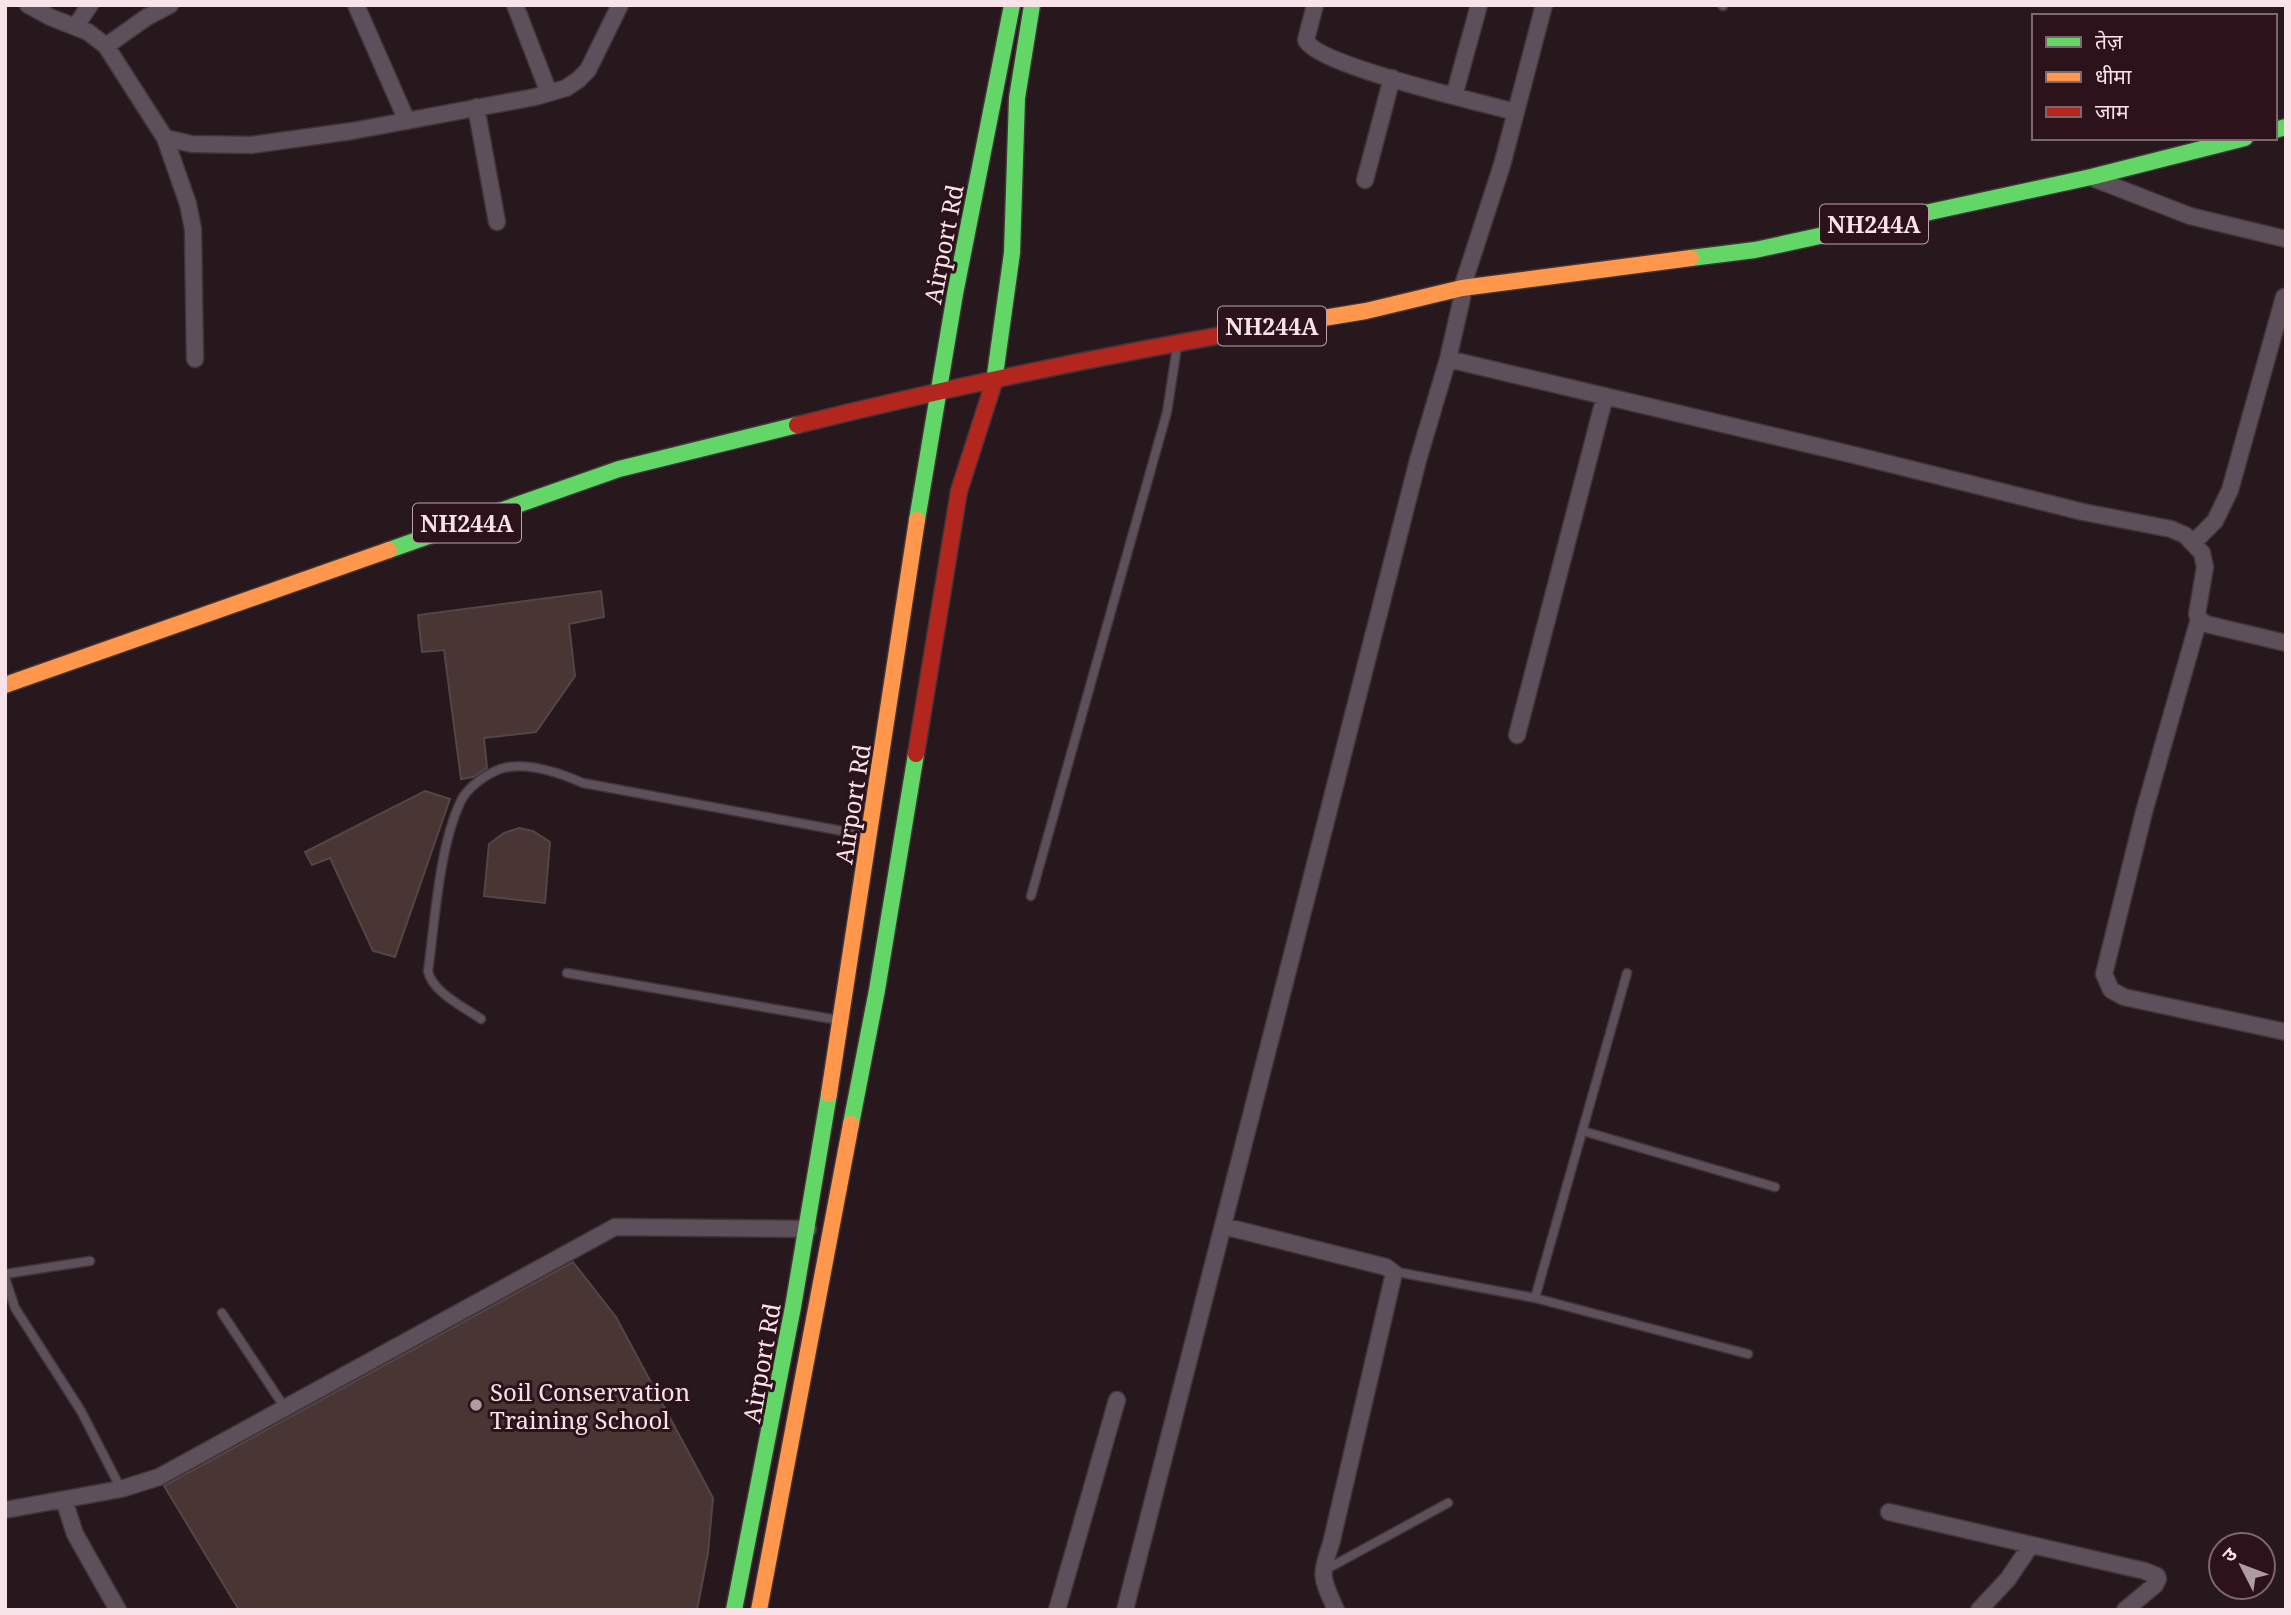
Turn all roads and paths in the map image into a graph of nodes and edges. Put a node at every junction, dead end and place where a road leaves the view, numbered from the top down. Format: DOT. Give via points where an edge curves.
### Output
graph roads {
  1 [pos="28,5"];
  2 [pos="90,5"];
  3 [pos="170,5"];
  4 [pos="356,5"];
  5 [pos="515,5"];
  6 [pos="620,5"];
  7 [pos="1012,5"];
  8 [pos="1032,5"];
  9 [pos="1315,5"];
  10 [pos="1479,5"];
  11 [pos="1544,5"];
  12 [pos="75,27"];
  13 [pos="106,46"];
  14 [pos="1392,78"];
  15 [pos="549,93"];
  16 [pos="1454,96"];
  17 [pos="476,107"];
  18 [pos="1516,111"];
  19 [pos="407,121"];
  20 [pos="165,138"];
  21 [pos="2237,140"];
  22 [pos="2091,177"];
  23 [pos="1365,180"];
  24 [pos="498,222"];
  25 [pos="2286,239"];
  26 [pos="1462,288"];
  27 [pos="2284,298"];
  28 [pos="1178,342"];
  29 [pos="195,359"];
  30 [pos="1448,359"];
  31 [pos="995,379"];
  32 [pos="938,390"];
  33 [pos="1605,396"];
  34 [pos="2194,542"];
  35 [pos="2199,619"];
  36 [pos="2286,643"];
  37 [pos="5,685"];
  38 [pos="1517,735"];
  39 [pos="870,837"];
  40 [pos="1031,896"];
  41 [pos="567,973"];
  42 [pos="1627,973"];
  43 [pos="481,1019"];
  44 [pos="841,1021"];
  45 [pos="2286,1032"];
  46 [pos="1583,1131"];
  47 [pos="1775,1187"];
  48 [pos="1223,1226"];
  49 [pos="808,1229"];
  50 [pos="90,1261"];
  51 [pos="1392,1271"];
  52 [pos="5,1276"];
  53 [pos="1535,1298"];
  54 [pos="222,1313"];
  55 [pos="1748,1354"];
  56 [pos="1116,1400"];
  57 [pos="285,1408"];
  58 [pos="121,1489"];
  59 [pos="64,1500"];
  60 [pos="1448,1503"];
  61 [pos="5,1510"];
  62 [pos="1889,1512"];
  63 [pos="2031,1545"];
  64 [pos="1322,1571"];
  65 [pos="118,1610"];
  66 [pos="734,1610"];
  67 [pos="759,1610"];
  68 [pos="1057,1610"];
  69 [pos="1125,1610"];
  70 [pos="1336,1610"];
  71 [pos="1979,1610"];
  72 [pos="2125,1610"];
  1 -- 12 [label="street"];
  2 -- 12 [label="street"];
  3 -- 13 [label="street"];
  4 -- 19 [label="street"];
  5 -- 15 [label="street"];
  6 -- 15 [label="street" via="588,70 573,84"];
  7 -- 32 [label="main road, Airport Rd"];
  8 -- 31 [label="main road" via="1017,98 1012,253"];
  9 -- 14 [label="street" via="1306,40 1312,48"];
  10 -- 16 [label="street"];
  11 -- 18 [label="street"];
  12 -- 13 [label="street"];
  13 -- 20 [label="street"];
  14 -- 16 [label="street"];
  14 -- 23 [label="street"];
  15 -- 17 [label="street"];
  16 -- 18 [label="street"];
  17 -- 19 [label="street"];
  17 -- 24 [label="street"];
  18 -- 26 [label="street"];
  19 -- 20 [label="street" via="251,145 192,144"];
  20 -- 29 [label="street" via="193,229"];
  21 -- 22 [label="main road, NH244A"];
  22 -- 25 [label="street" via="2190,216"];
  22 -- 26 [label="main road, NH244A" via="1755,250"];
  26 -- 28 [label="main road, NH244A" via="1366,311"];
  26 -- 30 [label="street"];
  27 -- 34 [label="street" via="2230,490 2215,521"];
  28 -- 31 [label="main road, NH244A"];
  28 -- 40 [label="lane" via="1167,412"];
  30 -- 33 [label="street"];
  30 -- 48 [label="street"];
  31 -- 32 [label="main road, NH244A"];
  31 -- 67 [label="main road" via="959,491 877,990"];
  32 -- 37 [label="main road, NH244A" via="619,469"];
  32 -- 39 [label="main road, Airport Rd"];
  33 -- 34 [label="street" via="2083,512 2171,529"];
  33 -- 38 [label="street"];
  34 -- 35 [label="street" via="2205,567"];
  35 -- 36 [label="street"];
  35 -- 45 [label="street" via="2104,974 2111,990 2124,997"];
  39 -- 43 [label="lane" via="583,783 522,767 499,769 477,782 460,802 444,856 428,971 437,987"];
  39 -- 44 [label="main road, Airport Rd"];
  41 -- 44 [label="lane"];
  42 -- 46 [label="lane"];
  44 -- 49 [label="main road, Airport Rd"];
  46 -- 47 [label="lane"];
  46 -- 53 [label="lane"];
  48 -- 51 [label="street"];
  48 -- 69 [label="street"];
  49 -- 57 [label="street" via="615,1227"];
  49 -- 66 [label="main road, Airport Rd"];
  50 -- 52 [label="lane"];
  51 -- 53 [label="lane"];
  51 -- 64 [label="street"];
  52 -- 58 [label="lane" via="15,1308 81,1411"];
  53 -- 55 [label="lane"];
  54 -- 57 [label="lane"];
  56 -- 68 [label="street"];
  57 -- 58 [label="street" via="159,1477"];
  58 -- 59 [label="street"];
  59 -- 61 [label="street"];
  59 -- 65 [label="street" via="75,1534"];
  60 -- 64 [label="lane"];
  62 -- 63 [label="street"];
  63 -- 71 [label="street"];
  63 -- 72 [label="street" via="2157,1576 2155,1585"];
  64 -- 70 [label="street"];
}
